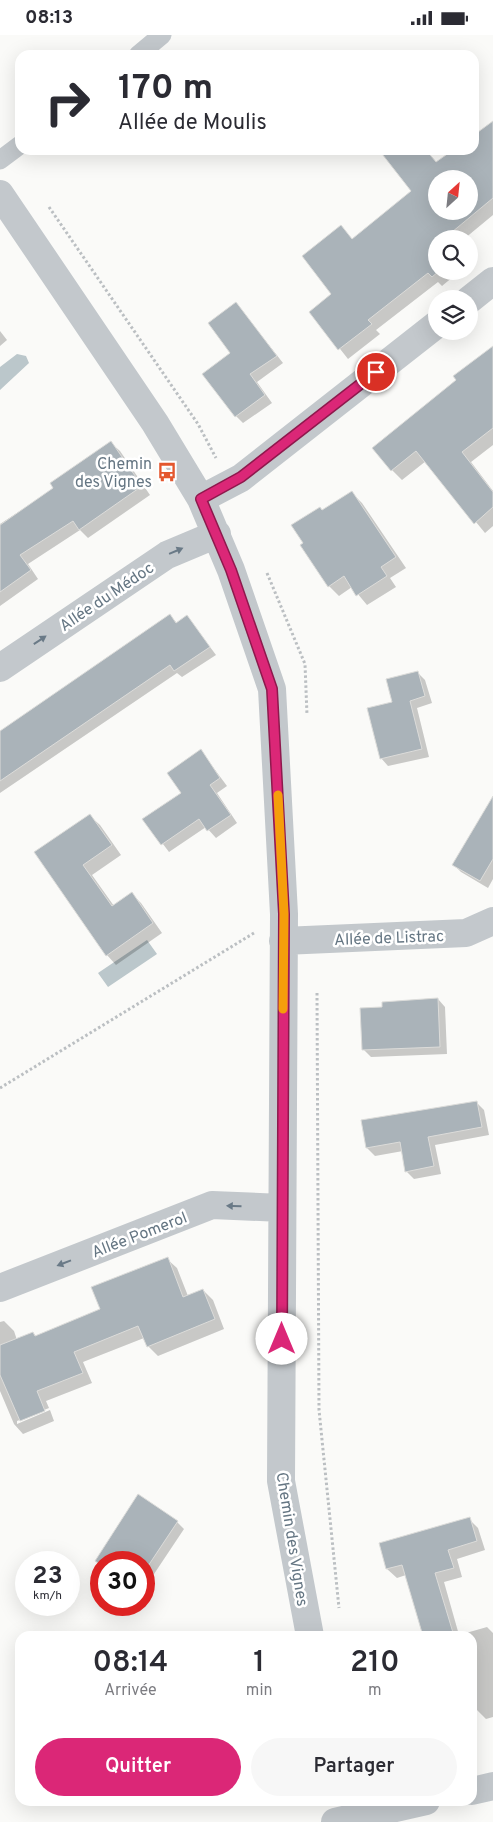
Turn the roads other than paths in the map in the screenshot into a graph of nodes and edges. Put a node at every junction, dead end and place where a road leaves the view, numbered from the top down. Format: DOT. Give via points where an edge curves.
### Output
graph roads {
  1 [pos="162,35"];
  2 [pos="144,50"];
  3 [pos="15,149"];
  4 [pos="0,160"];
  5 [pos="0,194"];
  6 [pos="493,281"];
  7 [pos="478,293"];
  8 [pos="428,331"];
  9 [pos="201,499"];
  10 [pos="216,534"];
  11 [pos="0,668"];
  12 [pos="493,921"];
  13 [pos="283,941"];
  14 [pos="282,1208"];
  15 [pos="0,1288"];
  16 [pos="309,1631"];
  17 [pos="493,1787"];
  18 [pos="477,1790"];
  19 [pos="398,1806"];
  20 [pos="343,1816"];
  1 -- 2 [label="lane"];
  3 -- 4 [label="lane"];
  5 -- 9 [label="street, Chemin des Vignes" via="155,423"];
  6 -- 7 [label="street"];
  8 -- 9 [label="street" via="241,477"];
  9 -- 10 [label="street, Chemin des Vignes"];
  11 -- 10 [label="street, Allée du Médoc, one-way" via="167,555"];
  10 -- 13 [label="street, Chemin des Vignes" via="272,689"];
  12 -- 13 [label="street, Allée de Listrac" via="466,933"];
  13 -- 14 [label="street, Chemin des Vignes"];
  14 -- 15 [label="street, Allée Pomerol, one-way" via="212,1205"];
  14 -- 16 [label="street, Chemin des Vignes" via="280,1481"];
  17 -- 18 [label="street"];
  19 -- 20 [label="street"];
}
